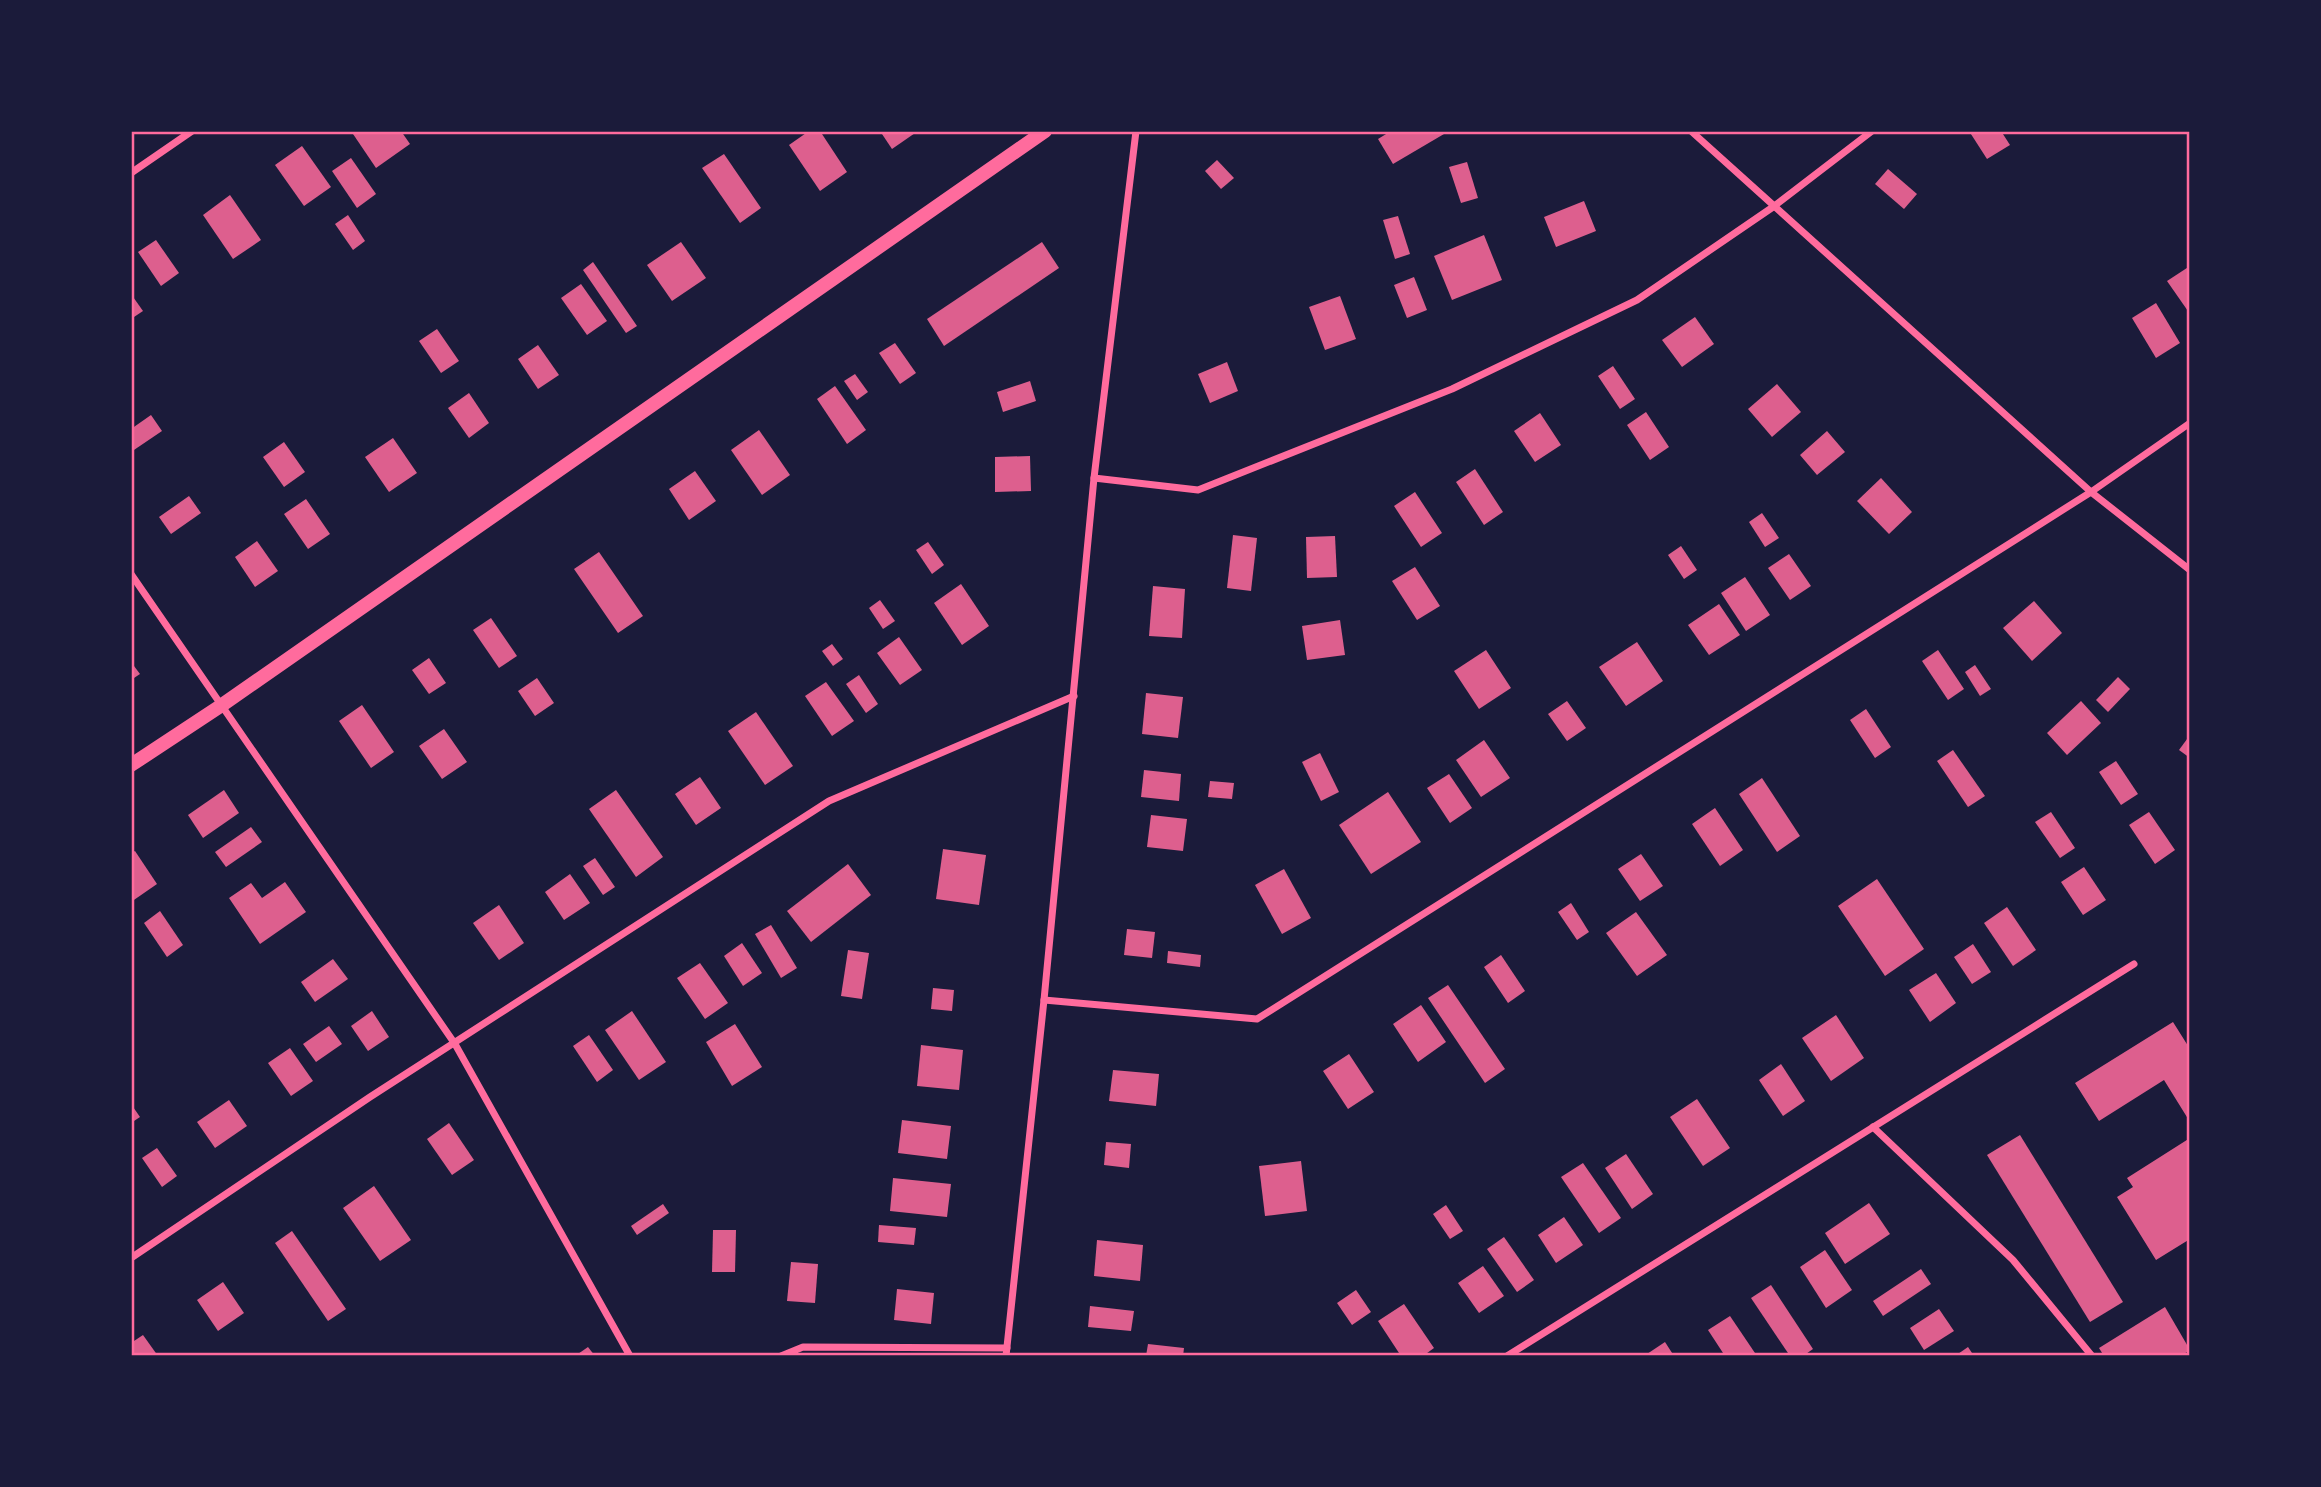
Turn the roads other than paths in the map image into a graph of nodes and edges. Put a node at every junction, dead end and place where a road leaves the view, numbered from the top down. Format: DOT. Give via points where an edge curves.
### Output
graph roads {
  1 [pos="192,131"];
  2 [pos="1045,131"];
  3 [pos="1136,131"];
  4 [pos="1691,131"];
  5 [pos="1872,131"];
  6 [pos="131,173"];
  7 [pos="1773,207"];
  8 [pos="2190,423"];
  9 [pos="1094,478"];
  10 [pos="2091,492"];
  11 [pos="2190,570"];
  12 [pos="131,574"];
  13 [pos="1074,696"];
  14 [pos="222,705"];
  15 [pos="131,765"];
  16 [pos="2134,964"];
  17 [pos="1044,1000"];
  18 [pos="455,1044"];
  19 [pos="1873,1127"];
  20 [pos="131,1258"];
  21 [pos="1006,1352"];
  22 [pos="630,1356"];
  23 [pos="781,1356"];
  24 [pos="1507,1356"];
  25 [pos="2092,1356"];
  1 -- 6 [label="street"];
  2 -- 14 [label="main road"];
  3 -- 9 [label="street"];
  4 -- 7 [label="street"];
  5 -- 7 [label="street"];
  7 -- 9 [label="street" via="1637,300 1452,389 1198,491"];
  7 -- 10 [label="street"];
  8 -- 10 [label="street"];
  9 -- 13 [label="street"];
  10 -- 11 [label="street"];
  10 -- 17 [label="street" via="1257,1019"];
  12 -- 14 [label="street"];
  13 -- 17 [label="street"];
  13 -- 18 [label="street" via="829,801"];
  14 -- 15 [label="main road"];
  14 -- 18 [label="street"];
  16 -- 19 [label="street"];
  17 -- 21 [label="street"];
  18 -- 20 [label="street"];
  18 -- 22 [label="street"];
  19 -- 24 [label="street"];
  19 -- 25 [label="street" via="2013,1260"];
  21 -- 23 [label="street" via="803,1347"];
}
